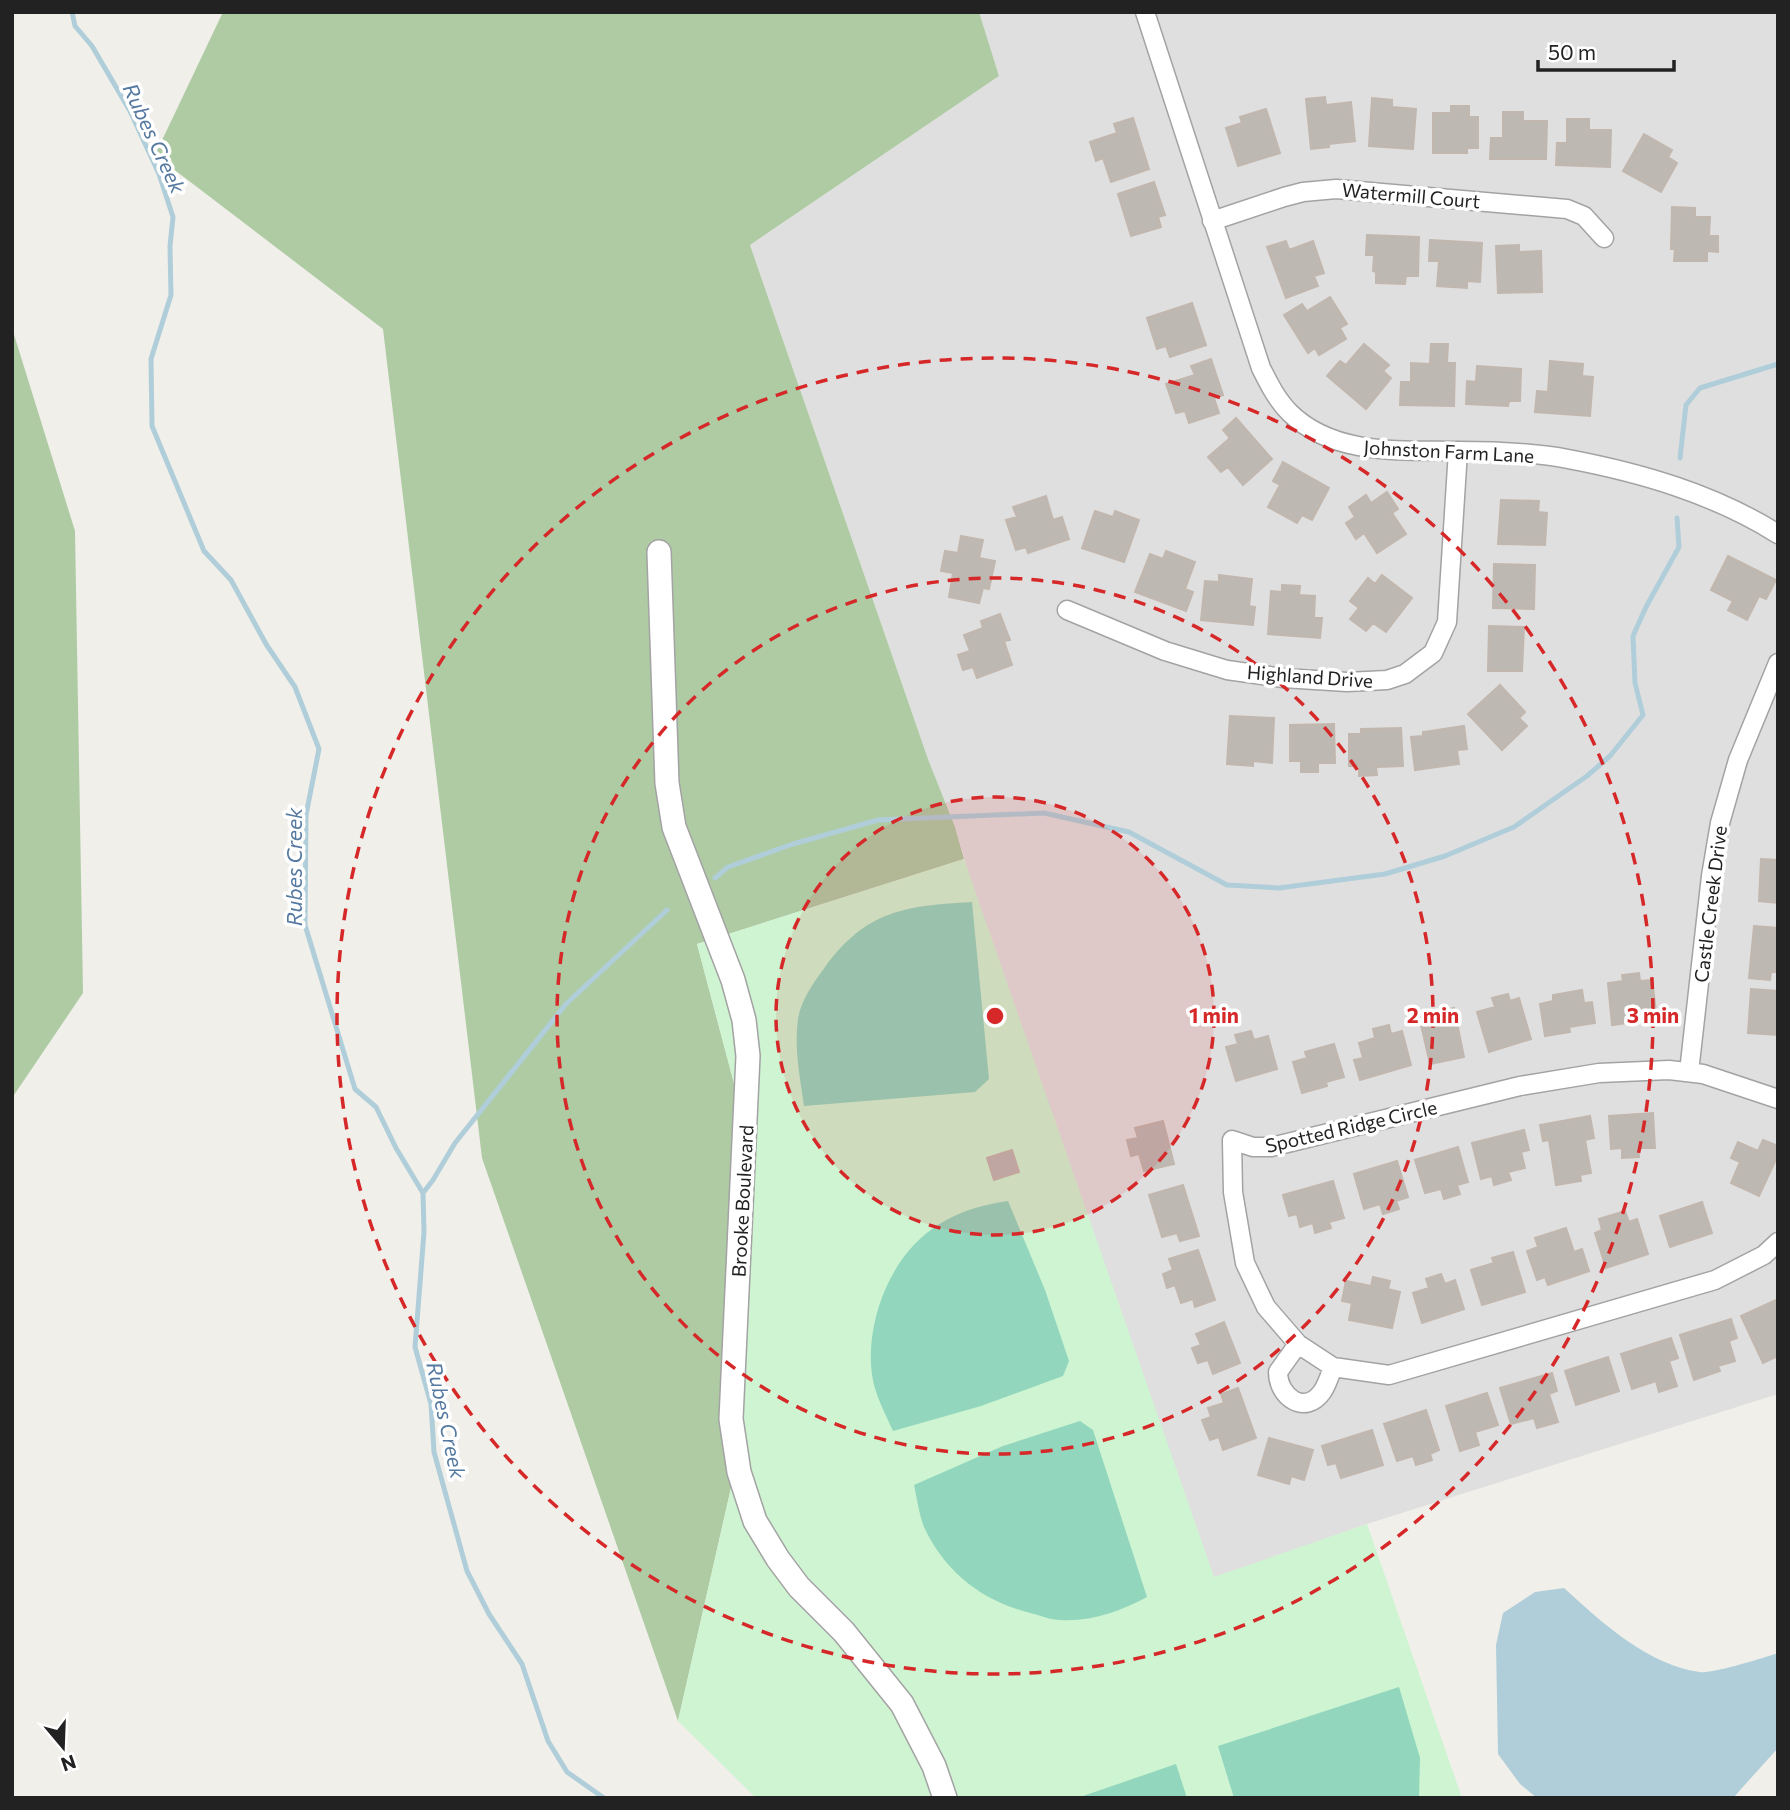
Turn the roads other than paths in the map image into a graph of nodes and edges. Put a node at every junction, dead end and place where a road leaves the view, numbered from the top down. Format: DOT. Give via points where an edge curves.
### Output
graph roads {
  1 [pos="1144,12"];
  2 [pos="1212,221"];
  3 [pos="1604,238"];
  4 [pos="1458,451"];
  5 [pos="1778,534"];
  6 [pos="659,552"];
  7 [pos="1068,610"];
  8 [pos="1778,663"];
  9 [pos="1689,1072"];
  10 [pos="1778,1100"];
  11 [pos="1778,1242"];
  12 [pos="1298,1344"];
  13 [pos="1333,1367"];
  14 [pos="945,1798"];
  1 -- 2 [label="street, Johnston Farm Lane"];
  2 -- 3 [label="street, Watermill Court" via="1303,192 1355,189 1567,209 1584,216"];
  2 -- 4 [label="street, Johnston Farm Lane" via="1261,368 1291,414 1317,431 1372,449"];
  4 -- 5 [label="street, Johnston Farm Lane" via="1531,454 1645,475 1741,513"];
  4 -- 7 [label="street, Highland Drive" via="1447,622 1433,653 1405,674 1347,682 1236,671 1165,651"];
  6 -- 14 [label="street, Brooke Boulevard" via="667,783 674,827 733,980 747,1044 731,1419 739,1472 755,1521 778,1559 902,1704"];
  8 -- 9 [label="street, Castle Creek Drive" via="1738,760 1720,823"];
  9 -- 10 [label="street, Spotted Ridge Circle"];
  9 -- 12 [label="street, Spotted Ridge Circle" via="1635,1071 1560,1078 1271,1147 1232,1140 1233,1192 1245,1263 1266,1307"];
  11 -- 13 [label="street, Spotted Ridge Circle" via="1764,1255 1715,1280 1388,1375"];
  12 -- 13 [label="street, Spotted Ridge Circle"];
  12 -- 13 [label="street" via="1278,1372 1287,1398 1315,1399"];
}
